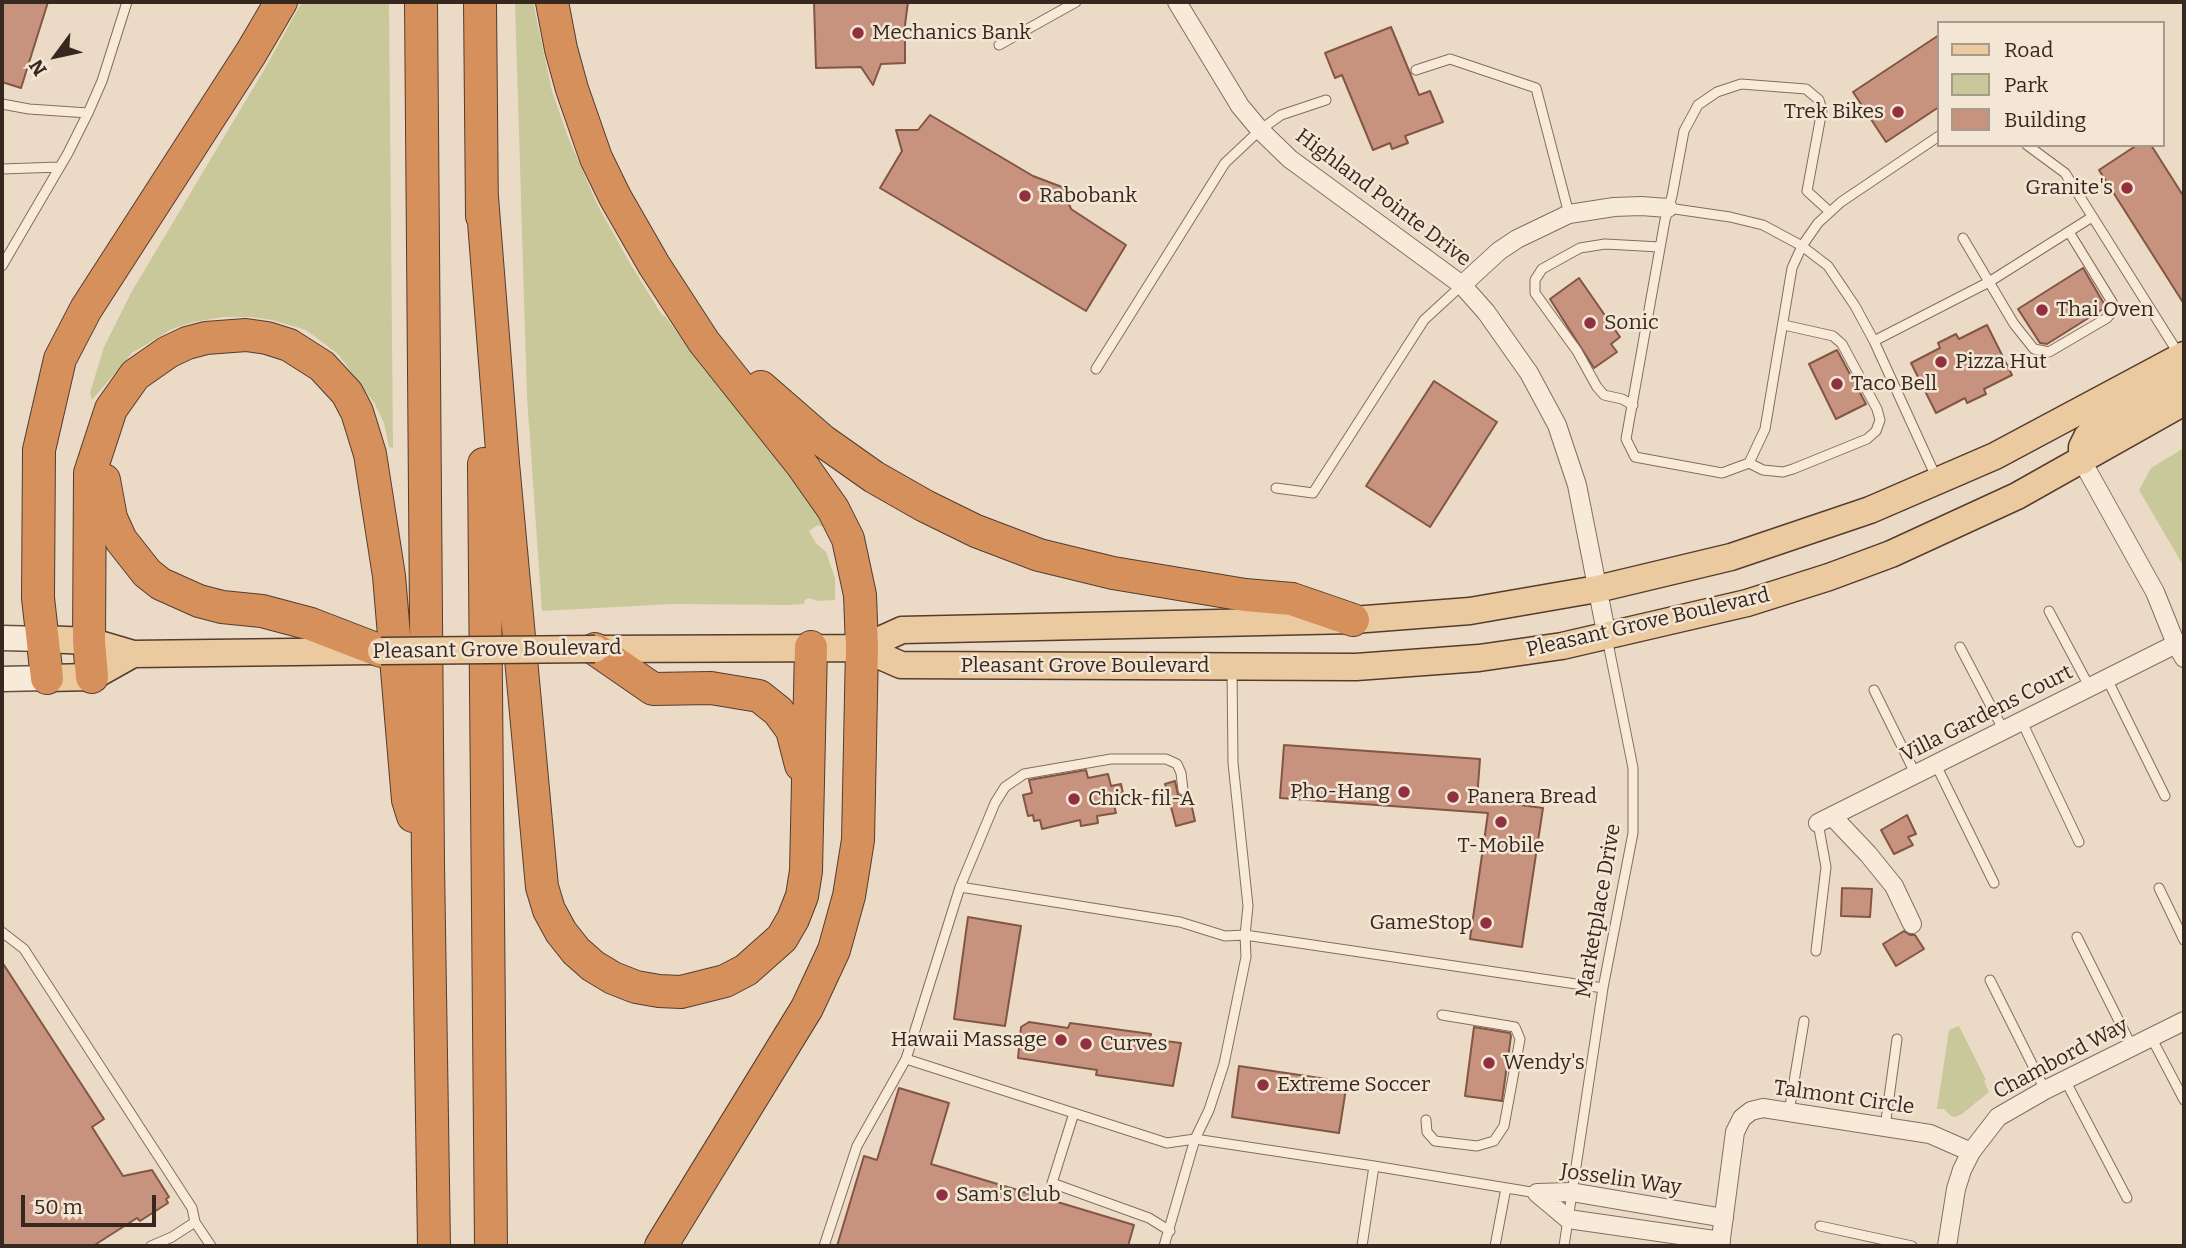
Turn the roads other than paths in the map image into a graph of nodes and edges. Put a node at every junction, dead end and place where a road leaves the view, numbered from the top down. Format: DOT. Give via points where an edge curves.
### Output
graph roads {
  1 [pos="127,2"];
  2 [pos="281,2"];
  3 [pos="421,2"];
  4 [pos="480,2"];
  5 [pos="552,2"];
  6 [pos="1076,2"];
  7 [pos="1177,2"];
  8 [pos="999,45"];
  9 [pos="1416,70"];
  10 [pos="1326,100"];
  11 [pos="2,104"];
  12 [pos="88,113"];
  13 [pos="1260,130"];
  14 [pos="1938,137"];
  15 [pos="2030,147"];
  16 [pos="60,167"];
  17 [pos="2,169"];
  18 [pos="482,197"];
  19 [pos="1668,208"];
  20 [pos="1829,212"];
  21 [pos="1569,214"];
  22 [pos="2092,217"];
  23 [pos="2069,232"];
  24 [pos="1963,238"];
  25 [pos="1802,246"];
  26 [pos="1660,247"];
  27 [pos="2,267"];
  28 [pos="1989,282"];
  29 [pos="1462,285"];
  30 [pos="679,302"];
  31 [pos="1784,325"];
  32 [pos="1874,341"];
  33 [pos="2183,363"];
  34 [pos="1096,369"];
  35 [pos="2184,402"];
  36 [pos="1633,405"];
  37 [pos="97,451"];
  38 [pos="2082,461"];
  39 [pos="1749,463"];
  40 [pos="1938,482"];
  41 [pos="1276,488"];
  42 [pos="1597,589"];
  43 [pos="2049,611"];
  44 [pos="1353,620"];
  45 [pos="1607,637"];
  46 [pos="2,638"];
  47 [pos="314,638"];
  48 [pos="43,639"];
  49 [pos="89,641"];
  50 [pos="811,647"];
  51 [pos="1960,647"];
  52 [pos="862,648"];
  53 [pos="595,649"];
  54 [pos="382,651"];
  55 [pos="2180,651"];
  56 [pos="133,654"];
  57 [pos="1232,666"];
  58 [pos="92,677"];
  59 [pos="47,678"];
  60 [pos="2,679"];
  61 [pos="2107,679"];
  62 [pos="2090,688"];
  63 [pos="1874,690"];
  64 [pos="2022,722"];
  65 [pos="2004,731"];
  66 [pos="1936,765"];
  67 [pos="1916,775"];
  68 [pos="1183,790"];
  69 [pos="2165,796"];
  70 [pos="807,798"];
  71 [pos="1825,820"];
  72 [pos="2079,842"];
  73 [pos="428,864"];
  74 [pos="1994,883"];
  75 [pos="960,887"];
  76 [pos="2159,888"];
  77 [pos="1912,924"];
  78 [pos="2,932"];
  79 [pos="1245,935"];
  80 [pos="2077,937"];
  81 [pos="2184,940"];
  82 [pos="1816,951"];
  83 [pos="1990,980"];
  84 [pos="1602,988"];
  85 [pos="1442,1015"];
  86 [pos="1804,1021"];
  87 [pos="2184,1021"];
  88 [pos="2151,1037"];
  89 [pos="1897,1039"];
  90 [pos="2132,1047"];
  91 [pos="906,1059"];
  92 [pos="2066,1080"];
  93 [pos="2045,1090"];
  94 [pos="2184,1100"];
  95 [pos="1789,1112"];
  96 [pos="1074,1113"];
  97 [pos="1426,1120"];
  98 [pos="1885,1127"];
  99 [pos="1195,1139"];
  100 [pos="1971,1152"];
  101 [pos="1374,1166"];
  102 [pos="1506,1188"];
  103 [pos="1571,1192"];
  104 [pos="1537,1193"];
  105 [pos="2127,1198"];
  106 [pos="1724,1218"];
  107 [pos="1568,1219"];
  108 [pos="195,1222"];
  109 [pos="1820,1226"];
  110 [pos="1170,1231"];
  111 [pos="1720,1244"];
  112 [pos="151,1246"];
  113 [pos="211,1246"];
  114 [pos="434,1246"];
  115 [pos="491,1246"];
  116 [pos="661,1246"];
  117 [pos="824,1246"];
  118 [pos="1164,1246"];
  119 [pos="1362,1246"];
  120 [pos="1495,1246"];
  121 [pos="1563,1246"];
  122 [pos="1912,1246"];
  123 [pos="1947,1246"];
  1 -- 12 [label="lane"];
  2 -- 48 [label="highway" via="86,309 60,359 39,450 38,598"];
  3 -- 73 [label="highway"];
  4 -- 18 [label="highway"];
  5 -- 30 [label="highway" via="565,62 596,158 634,231"];
  6 -- 8 [label="lane"];
  7 -- 13 [label="street, Highland Pointe Drive" via="1240,106"];
  9 -- 21 [label="lane" via="1450,59 1536,88"];
  10 -- 13 [label="lane" via="1281,115"];
  11 -- 12 [label="lane"];
  12 -- 16 [label="lane"];
  13 -- 29 [label="street, Highland Pointe Drive" via="1290,159"];
  13 -- 34 [label="lane" via="1225,163"];
  14 -- 20 [label="lane"];
  15 -- 22 [label="lane" via="2065,173"];
  16 -- 17 [label="lane"];
  16 -- 27 [label="lane"];
  18 -- 70 [label="highway" via="538,852 549,911 576,951 613,978 681,992 725,981 764,957 793,919 806,871"];
  18 -- 115 [label="highway"];
  19 -- 20 [label="lane" via="1688,121 1698,105 1741,84 1806,89 1819,100 1822,110 1807,191"];
  19 -- 21 [label="street" via="1614,207"];
  19 -- 25 [label="lane" via="1763,225"];
  19 -- 26 [label="lane"];
  20 -- 25 [label="lane"];
  21 -- 29 [label="street" via="1517,239"];
  22 -- 23 [label="lane"];
  22 -- 33 [label="lane"];
  23 -- 28 [label="lane"];
  23 -- 28 [label="lane" via="2112,302 2113,311 2107,318 2049,352 2041,352 2014,324"];
  24 -- 28 [label="lane"];
  25 -- 31 [label="lane" via="1791,268"];
  25 -- 32 [label="lane" via="1828,266"];
  26 -- 36 [label="lane"];
  26 -- 36 [label="lane" via="1605,244 1580,248 1542,269 1535,281 1535,293 1597,387 1604,395"];
  28 -- 32 [label="lane"];
  29 -- 41 [label="lane" via="1424,320 1313,493"];
  29 -- 42 [label="street, Highland Pointe Drive" via="1528,373 1557,425 1577,485"];
  30 -- 44 [label="highway" via="742,370 823,442 874,477 976,531 1039,555 1113,573 1292,599"];
  30 -- 52 [label="highway" via="704,342 833,509 854,561"];
  31 -- 39 [label="lane" via="1765,429"];
  31 -- 39 [label="lane" via="1833,336 1842,344 1880,421 1867,439 1793,469 1763,470"];
  32 -- 40 [label="lane"];
  33 -- 38 [label="main road" via="2095,429 2082,447"];
  33 -- 40 [label="main road, Pleasant Grove Boulevard"];
  35 -- 38 [label="main road, Pleasant Grove Boulevard"];
  36 -- 39 [label="lane" via="1626,439 1635,457 1722,473"];
  37 -- 47 [label="highway" via="111,518 121,540 147,573 181,594 222,607 262,611"];
  37 -- 49 [label="highway" via="90,473"];
  37 -- 73 [label="highway" via="111,409 135,375 167,352 206,338 246,335 289,345 322,366 346,393 370,454 389,576 408,800"];
  38 -- 45 [label="main road, Pleasant Grove Boulevard" via="1959,524 1829,578"];
  38 -- 55 [label="street" via="2155,592"];
  40 -- 42 [label="main road, Pleasant Grove Boulevard" via="1763,547"];
  42 -- 44 [label="main road, Pleasant Grove Boulevard" via="1471,611"];
  42 -- 45 [label="street, Highland Pointe Drive"];
  43 -- 62 [label="lane"];
  44 -- 52 [label="main road, Pleasant Grove Boulevard" via="902,630"];
  45 -- 57 [label="main road, Pleasant Grove Boulevard" via="1479,658 1356,667"];
  45 -- 84 [label="lane, Marketplace Drive" via="1633,768 1633,833"];
  46 -- 48 [label="main road"];
  47 -- 54 [label="highway"];
  47 -- 56 [label="main road"];
  48 -- 49 [label="main road"];
  48 -- 59 [label="highway"];
  49 -- 56 [label="main road"];
  49 -- 58 [label="highway"];
  50 -- 52 [label="main road, Pleasant Grove Boulevard"];
  50 -- 53 [label="main road, Pleasant Grove Boulevard"];
  50 -- 70 [label="highway"];
  51 -- 65 [label="lane"];
  52 -- 57 [label="main road, Pleasant Grove Boulevard" via="901,665"];
  52 -- 116 [label="highway" via="858,839 834,950 807,1008"];
  53 -- 54 [label="main road, Pleasant Grove Boulevard, bridge"];
  53 -- 70 [label="highway" via="653,689 711,688 760,695 792,730"];
  55 -- 61 [label="street, Villa Gardens Court"];
  56 -- 58 [label="main road"];
  57 -- 79 [label="lane" via="1233,762 1248,906"];
  58 -- 59 [label="main road"];
  59 -- 60 [label="main road"];
  61 -- 62 [label="street, Villa Gardens Court"];
  61 -- 69 [label="lane"];
  62 -- 64 [label="street, Villa Gardens Court"];
  63 -- 67 [label="lane"];
  64 -- 65 [label="street, Villa Gardens Court"];
  64 -- 72 [label="lane"];
  65 -- 66 [label="street, Villa Gardens Court"];
  66 -- 67 [label="street, Villa Gardens Court"];
  66 -- 74 [label="lane"];
  67 -- 71 [label="street, Villa Gardens Court"];
  68 -- 75 [label="lane" via="1177,764 1166,759 1111,759 1024,775 1005,787 995,803"];
  71 -- 77 [label="street" via="1868,853 1894,886"];
  71 -- 82 [label="lane" via="1826,867"];
  73 -- 114 [label="highway"];
  75 -- 79 [label="lane" via="1181,922 1225,936"];
  75 -- 91 [label="lane"];
  76 -- 81 [label="lane"];
  78 -- 108 [label="lane" via="24,949 192,1208"];
  79 -- 84 [label="lane"];
  79 -- 99 [label="lane" via="1246,957 1224,1063"];
  80 -- 90 [label="lane"];
  83 -- 93 [label="lane"];
  84 -- 103 [label="lane, Marketplace Drive"];
  85 -- 97 [label="lane" via="1515,1027 1520,1039 1504,1126 1494,1141 1477,1146 1435,1141 1427,1132"];
  86 -- 95 [label="lane"];
  87 -- 88 [label="street, Chambord Way"];
  88 -- 90 [label="street, Chambord Way"];
  88 -- 94 [label="lane"];
  89 -- 98 [label="lane"];
  90 -- 92 [label="street, Chambord Way"];
  91 -- 96 [label="lane"];
  91 -- 117 [label="lane" via="857,1146"];
  92 -- 93 [label="street, Chambord Way"];
  92 -- 105 [label="lane"];
  93 -- 100 [label="street, Chambord Way" via="1998,1117"];
  95 -- 98 [label="street, Talmont Circle"];
  95 -- 106 [label="street, Talmont Circle" via="1763,1108 1742,1118 1735,1132"];
  96 -- 99 [label="lane" via="1167,1143"];
  96 -- 110 [label="lane" via="1052,1183 1149,1218"];
  98 -- 100 [label="street, Talmont Circle" via="1930,1134"];
  99 -- 101 [label="lane"];
  99 -- 110 [label="lane"];
  100 -- 123 [label="street" via="1956,1189"];
  101 -- 102 [label="lane"];
  101 -- 119 [label="lane"];
  102 -- 104 [label="lane"];
  102 -- 120 [label="lane"];
  103 -- 104 [label="street, Josselin Way"];
  103 -- 106 [label="street, Josselin Way"];
  103 -- 107 [label="lane, Marketplace Drive"];
  104 -- 107 [label="street, Josselin Way"];
  106 -- 111 [label="street, Talmont Circle"];
  107 -- 111 [label="street"];
  107 -- 121 [label="lane"];
  108 -- 112 [label="lane"];
  108 -- 113 [label="lane"];
  109 -- 122 [label="lane"];
  110 -- 118 [label="lane"];
}
